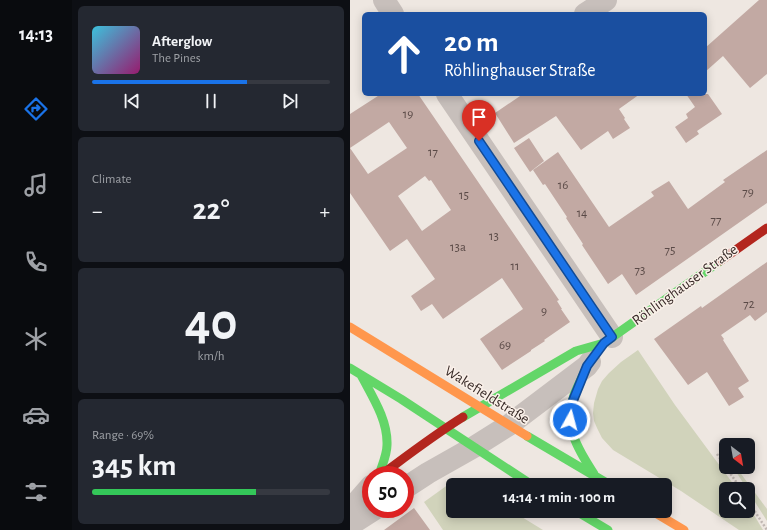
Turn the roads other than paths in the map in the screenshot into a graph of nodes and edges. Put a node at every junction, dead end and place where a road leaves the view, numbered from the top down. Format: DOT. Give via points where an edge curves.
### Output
graph roads {
  1 [pos="384,0"];
  2 [pos="606,0"];
  3 [pos="393,12"];
  4 [pos="588,12"];
  5 [pos="455,97"];
  6 [pos="767,228"];
  7 [pos="350,327"];
  8 [pos="608,340"];
  9 [pos="587,366"];
  10 [pos="350,368"];
  11 [pos="361,375"];
  12 [pos="480,407"];
  13 [pos="509,426"];
  14 [pos="446,428"];
  15 [pos="474,447"];
  16 [pos="382,466"];
  17 [pos="392,466"];
  18 [pos="594,475"];
  19 [pos="521,478"];
  20 [pos="599,478"];
  21 [pos="414,482"];
  22 [pos="362,496"];
  23 [pos="350,510"];
  24 [pos="362,517"];
  25 [pos="588,518"];
  26 [pos="664,518"];
  27 [pos="350,525"];
  28 [pos="608,530"];
  29 [pos="684,530"];
  1 -- 3 [label="street"];
  2 -- 4 [label="street"];
  5 -- 8 [label="street"];
  6 -- 8 [label="main road, Röhlinghauser Straße"];
  7 -- 12 [label="main road, Wakefieldstraße"];
  8 -- 9 [label="street, Röhlinghauser Straße"];
  8 -- 12 [label="main road, Röhlinghauser Straße" via="576,351"];
  9 -- 13 [label="street, Röhlinghauser Straße"];
  9 -- 18 [label="main road" via="572,403 570,420 581,453"];
  10 -- 11 [label="main road"];
  11 -- 14 [label="main road"];
  11 -- 16 [label="main road" via="385,427 387,445"];
  12 -- 13 [label="main road, Wakefieldstraße"];
  12 -- 14 [label="main road, Röhlinghauser Straße"];
  13 -- 15 [label="street, Röhlinghauser Straße"];
  13 -- 18 [label="main road, Wakefieldstraße"];
  14 -- 15 [label="main road"];
  14 -- 17 [label="main road, Röhlinghauser Straße"];
  15 -- 19 [label="main road"];
  15 -- 21 [label="street, Röhlinghauser Straße"];
  18 -- 20 [label="main road, Wakefieldstraße"];
  22 -- 23 [label="street"];
  24 -- 27 [label="street"];
  25 -- 28 [label="main road"];
  26 -- 29 [label="main road"];
}
